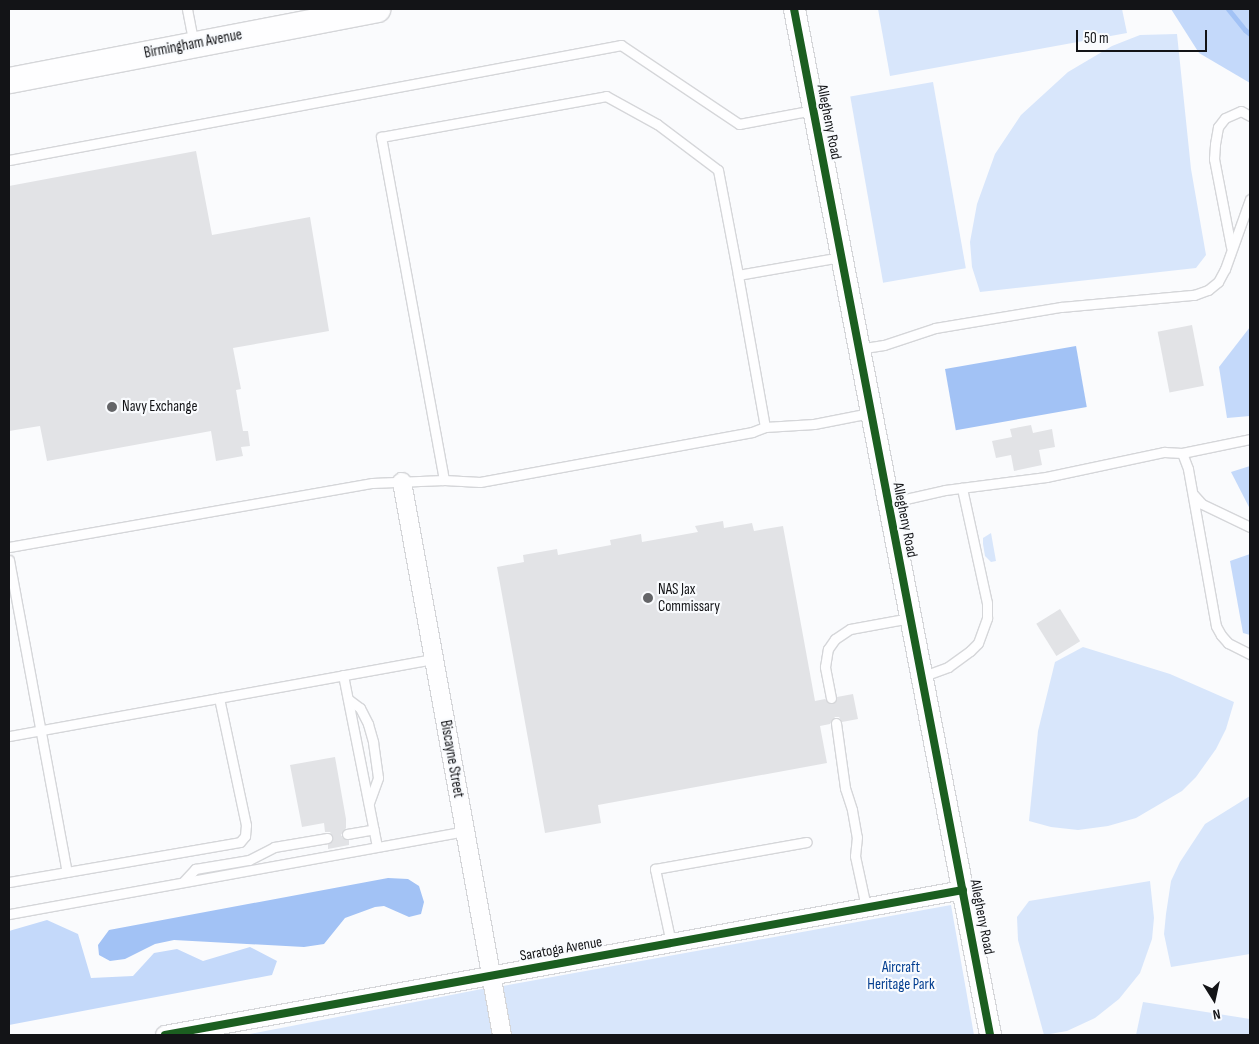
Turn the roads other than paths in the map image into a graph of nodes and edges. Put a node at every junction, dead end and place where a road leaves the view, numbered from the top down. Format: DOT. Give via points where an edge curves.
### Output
graph roads {
  1 [pos="187,9"];
  2 [pos="377,9"];
  3 [pos="794,9"];
  4 [pos="318,14"];
  5 [pos="194,44"];
  6 [pos="9,80"];
  7 [pos="813,110"];
  8 [pos="1250,116"];
  9 [pos="9,160"];
  10 [pos="1250,199"];
  11 [pos="1231,249"];
  12 [pos="841,257"];
  13 [pos="738,275"];
  14 [pos="858,349"];
  15 [pos="870,413"];
  16 [pos="765,427"];
  17 [pos="1250,439"];
  18 [pos="1182,453"];
  19 [pos="444,480"];
  20 [pos="402,482"];
  21 [pos="962,488"];
  22 [pos="1192,494"];
  23 [pos="888,503"];
  24 [pos="1250,527"];
  25 [pos="9,547"];
  26 [pos="9,560"];
  27 [pos="910,618"];
  28 [pos="1250,654"];
  29 [pos="434,659"];
  30 [pos="342,675"];
  31 [pos="921,677"];
  32 [pos="219,698"];
  33 [pos="831,698"];
  34 [pos="348,699"];
  35 [pos="836,723"];
  36 [pos="41,730"];
  37 [pos="9,736"];
  38 [pos="369,804"];
  39 [pos="374,830"];
  40 [pos="465,831"];
  41 [pos="348,834"];
  42 [pos="326,838"];
  43 [pos="807,842"];
  44 [pos="378,846"];
  45 [pos="67,872"];
  46 [pos="9,882"];
  47 [pos="183,882"];
  48 [pos="963,890"];
  49 [pos="866,907"];
  50 [pos="9,914"];
  51 [pos="671,943"];
  52 [pos="492,976"];
  53 [pos="165,1035"];
  54 [pos="502,1035"];
  55 [pos="990,1035"];
  1 -- 5 [label="lane"];
  2 -- 4 [label="main road, Birmingham Avenue"];
  3 -- 7 [label="street, Allegheny Road"];
  4 -- 5 [label="main road, Birmingham Avenue"];
  5 -- 6 [label="main road, Birmingham Avenue"];
  7 -- 9 [label="lane" via="739,124 621,45"];
  7 -- 12 [label="street, Allegheny Road"];
  8 -- 11 [label="lane" via="1241,111 1225,118 1218,127 1214,144"];
  10 -- 11 [label="lane"];
  11 -- 14 [label="lane" via="1218,282 1194,295 1061,307 935,328 884,345"];
  12 -- 13 [label="lane"];
  12 -- 14 [label="street, Allegheny Road"];
  13 -- 16 [label="lane"];
  13 -- 19 [label="lane" via="718,170 657,124 606,96 381,137"];
  14 -- 15 [label="street, Allegheny Road"];
  15 -- 16 [label="lane" via="814,424"];
  15 -- 23 [label="street, Allegheny Road"];
  16 -- 19 [label="lane" via="480,482"];
  17 -- 18 [label="lane"];
  18 -- 21 [label="lane" via="1164,452 1046,476"];
  18 -- 22 [label="lane"];
  19 -- 20 [label="lane"];
  20 -- 25 [label="lane" via="372,483"];
  20 -- 29 [label="street, Biscayne Street"];
  21 -- 23 [label="lane"];
  21 -- 31 [label="lane" via="987,603 987,618 978,643 970,652 948,667"];
  22 -- 24 [label="lane" via="1202,504"];
  22 -- 28 [label="lane" via="1216,626 1228,642"];
  23 -- 27 [label="street, Allegheny Road"];
  26 -- 36 [label="lane"];
  27 -- 31 [label="street, Allegheny Road"];
  27 -- 33 [label="lane" via="850,629 836,639 828,649 825,667"];
  29 -- 30 [label="lane"];
  29 -- 40 [label="street, Biscayne Street"];
  30 -- 32 [label="lane"];
  30 -- 34 [label="lane"];
  31 -- 48 [label="street, Allegheny Road"];
  32 -- 36 [label="lane"];
  32 -- 45 [label="lane" via="246,825 245,836 240,842"];
  34 -- 38 [label="lane"];
  34 -- 38 [label="lane" via="360,708 373,742 378,778"];
  35 -- 49 [label="lane"];
  36 -- 37 [label="lane"];
  36 -- 45 [label="lane"];
  38 -- 39 [label="lane"];
  39 -- 41 [label="lane"];
  39 -- 44 [label="lane"];
  40 -- 44 [label="lane"];
  40 -- 52 [label="street, Biscayne Street"];
  42 -- 47 [label="lane" via="274,847 249,860 195,870"];
  43 -- 51 [label="lane" via="654,869"];
  44 -- 47 [label="lane"];
  45 -- 46 [label="lane"];
  47 -- 50 [label="lane"];
  48 -- 49 [label="street, Saratoga Avenue"];
  48 -- 55 [label="street, Allegheny Road"];
  49 -- 51 [label="street, Saratoga Avenue"];
  51 -- 52 [label="street, Saratoga Avenue"];
  52 -- 53 [label="street, Saratoga Avenue"];
  52 -- 54 [label="street, Biscayne Street"];
}
